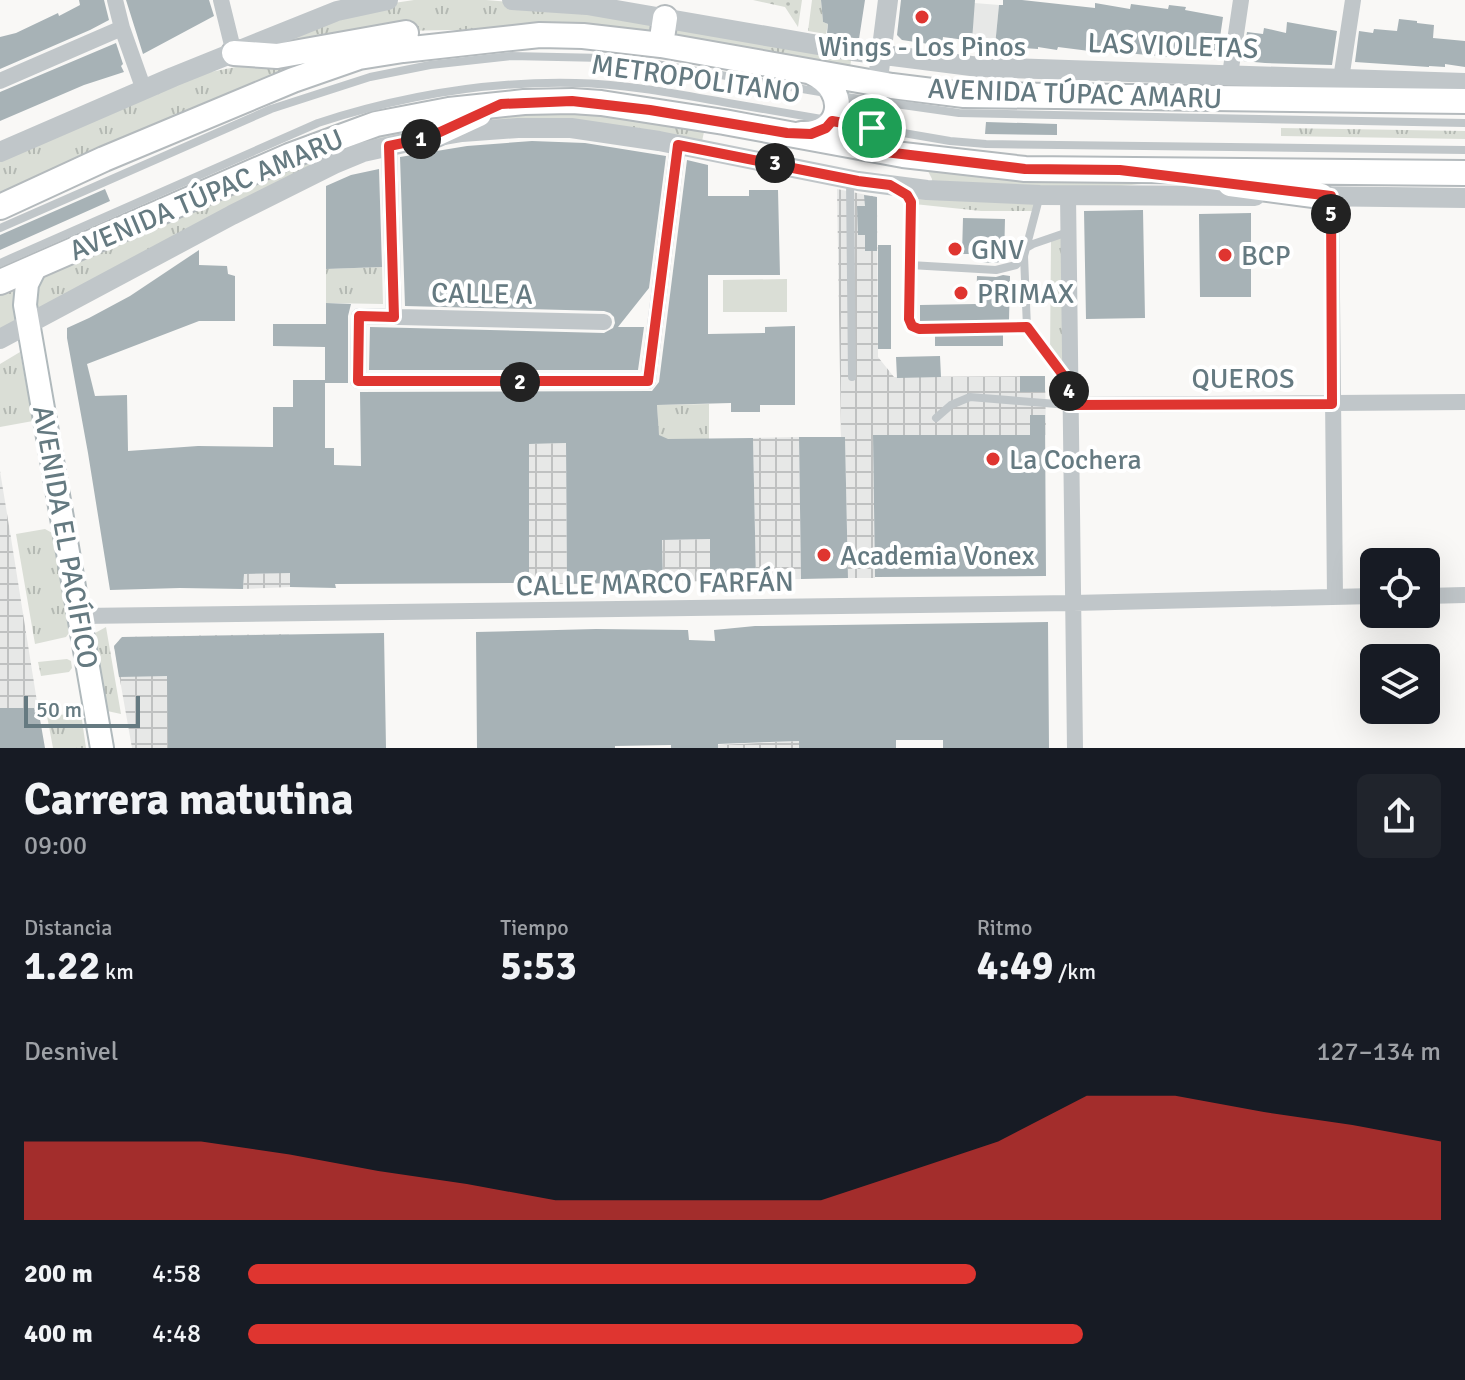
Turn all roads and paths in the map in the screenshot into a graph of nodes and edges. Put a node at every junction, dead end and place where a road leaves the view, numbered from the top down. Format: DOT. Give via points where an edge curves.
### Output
graph roads {
  1 [pos="115,0"];
  2 [pos="221,0"];
  3 [pos="388,0"];
  4 [pos="512,0"];
  5 [pos="888,0"];
  6 [pos="1241,0"];
  7 [pos="1353,0"];
  8 [pos="587,3"];
  9 [pos="336,5"];
  10 [pos="665,18"];
  11 [pos="122,28"];
  12 [pos="540,35"];
  13 [pos="661,45"];
  14 [pos="234,53"];
  15 [pos="881,55"];
  16 [pos="807,71"];
  17 [pos="1230,75"];
  18 [pos="1341,79"];
  19 [pos="0,81"];
  20 [pos="1465,83"];
  21 [pos="144,90"];
  22 [pos="876,92"];
  23 [pos="836,95"];
  24 [pos="1465,101"];
  25 [pos="501,104"];
  26 [pos="832,121"];
  27 [pos="1465,123"];
  28 [pos="787,133"];
  29 [pos="427,138"];
  30 [pos="870,139"];
  31 [pos="678,145"];
  32 [pos="389,146"];
  33 [pos="1465,150"];
  34 [pos="0,152"];
  35 [pos="1120,170"];
  36 [pos="1465,173"];
  37 [pos="850,179"];
  38 [pos="890,185"];
  39 [pos="1040,195"];
  40 [pos="1068,195"];
  41 [pos="1326,196"];
  42 [pos="1465,198"];
  43 [pos="0,207"];
  44 [pos="0,228"];
  45 [pos="1068,232"];
  46 [pos="1024,252"];
  47 [pos="0,263"];
  48 [pos="910,265"];
  49 [pos="35,268"];
  50 [pos="0,283"];
  51 [pos="394,317"];
  52 [pos="27,318"];
  53 [pos="604,322"];
  54 [pos="1027,327"];
  55 [pos="0,339"];
  56 [pos="852,377"];
  57 [pos="1069,383"];
  58 [pos="1465,402"];
  59 [pos="1332,404"];
  60 [pos="1069,405"];
  61 [pos="936,418"];
  62 [pos="1465,595"];
  63 [pos="1360,596"];
  64 [pos="1440,596"];
  65 [pos="1335,597"];
  66 [pos="1073,603"];
  67 [pos="81,616"];
  68 [pos="102,748"];
  69 [pos="1075,748"];
  1 -- 11 [label="street"];
  2 -- 14 [label="street"];
  3 -- 9 [label="street"];
  4 -- 8 [label="street, LAS VIOLETAS"];
  5 -- 15 [label="street"];
  6 -- 17 [label="street"];
  7 -- 18 [label="street"];
  8 -- 10 [label="street, LAS VIOLETAS"];
  9 -- 14 [label="street"];
  10 -- 13 [label="main road"];
  10 -- 15 [label="street, LAS VIOLETAS"];
  11 -- 19 [label="street"];
  11 -- 21 [label="street"];
  12 -- 13 [label="main road, AVENIDA TÚPAC AMARU"];
  12 -- 14 [label="main road" via="400,34 277,56"];
  12 -- 43 [label="main road, AVENIDA TÚPAC AMARU" via="359,57 293,80"];
  13 -- 16 [label="main road, AVENIDA TÚPAC AMARU"];
  14 -- 21 [label="street"];
  15 -- 17 [label="street, LAS VIOLETAS" via="979,67"];
  15 -- 22 [label="street"];
  16 -- 22 [label="main road, AVENIDA TÚPAC AMARU"];
  16 -- 23 [label="main road" via="826,81"];
  17 -- 18 [label="street, LAS VIOLETAS"];
  18 -- 20 [label="street, LAS VIOLETAS"];
  21 -- 34 [label="street"];
  22 -- 23 [label="lane, METROPOLITANO"];
  22 -- 24 [label="main road, AVENIDA TÚPAC AMARU"];
  22 -- 27 [label="lane, METROPOLITANO" via="959,113"];
  22 -- 30 [label="street"];
  23 -- 26 [label="main road"];
  23 -- 44 [label="lane, METROPOLITANO" via="604,58 511,56 430,65 370,77 279,106"];
  25 -- 28 [label="main road, AVENIDA TÚPAC AMARU" via="601,103"];
  25 -- 29 [label="main road"];
  25 -- 49 [label="main road, AVENIDA TÚPAC AMARU" via="376,124 289,156"];
  26 -- 28 [label="main road" via="811,134"];
  26 -- 30 [label="lane, METROPOLITANO"];
  26 -- 47 [label="lane, METROPOLITANO" via="611,85 515,84 436,93 318,123"];
  28 -- 30 [label="main road, AVENIDA TÚPAC AMARU"];
  29 -- 31 [label="street" via="561,128"];
  29 -- 32 [label="street"];
  30 -- 33 [label="lane, METROPOLITANO"];
  30 -- 35 [label="main road, AVENIDA TÚPAC AMARU" via="1025,169"];
  31 -- 37 [label="street"];
  31 -- 51 [label="street, CALLE A" via="648,381 358,381 359,316"];
  32 -- 51 [label="street"];
  32 -- 52 [label="street" via="287,186"];
  35 -- 36 [label="main road, AVENIDA TÚPAC AMARU"];
  35 -- 41 [label="main road"];
  37 -- 38 [label="street"];
  37 -- 56 [label="lane"];
  38 -- 39 [label="street"];
  38 -- 48 [label="lane" via="911,202"];
  39 -- 40 [label="street"];
  39 -- 46 [label="lane"];
  40 -- 41 [label="street"];
  40 -- 45 [label="street"];
  41 -- 42 [label="street"];
  41 -- 59 [label="street"];
  45 -- 46 [label="lane"];
  45 -- 57 [label="street"];
  46 -- 48 [label="lane" via="1016,265 996,270"];
  46 -- 54 [label="lane"];
  48 -- 54 [label="lane" via="909,319 915,328"];
  49 -- 50 [label="main road, AVENIDA TÚPAC AMARU"];
  49 -- 52 [label="main road, AVENIDA EL PACÍFICO" via="25,291"];
  50 -- 52 [label="main road" via="20,294"];
  51 -- 53 [label="street, CALLE A"];
  52 -- 55 [label="street"];
  52 -- 67 [label="main road, AVENIDA EL PACÍFICO"];
  54 -- 57 [label="lane"];
  57 -- 60 [label="street"];
  58 -- 59 [label="street, QUEROS"];
  59 -- 60 [label="street, QUEROS"];
  59 -- 65 [label="street"];
  60 -- 61 [label="lane" via="970,397"];
  60 -- 66 [label="street"];
  62 -- 64 [label="street"];
  63 -- 65 [label="street, CALLE MARCO FARFÁN"];
  65 -- 66 [label="street, CALLE MARCO FARFÁN"];
  66 -- 67 [label="street, CALLE MARCO FARFÁN"];
  66 -- 69 [label="street"];
  67 -- 68 [label="main road, AVENIDA EL PACÍFICO"];
}
